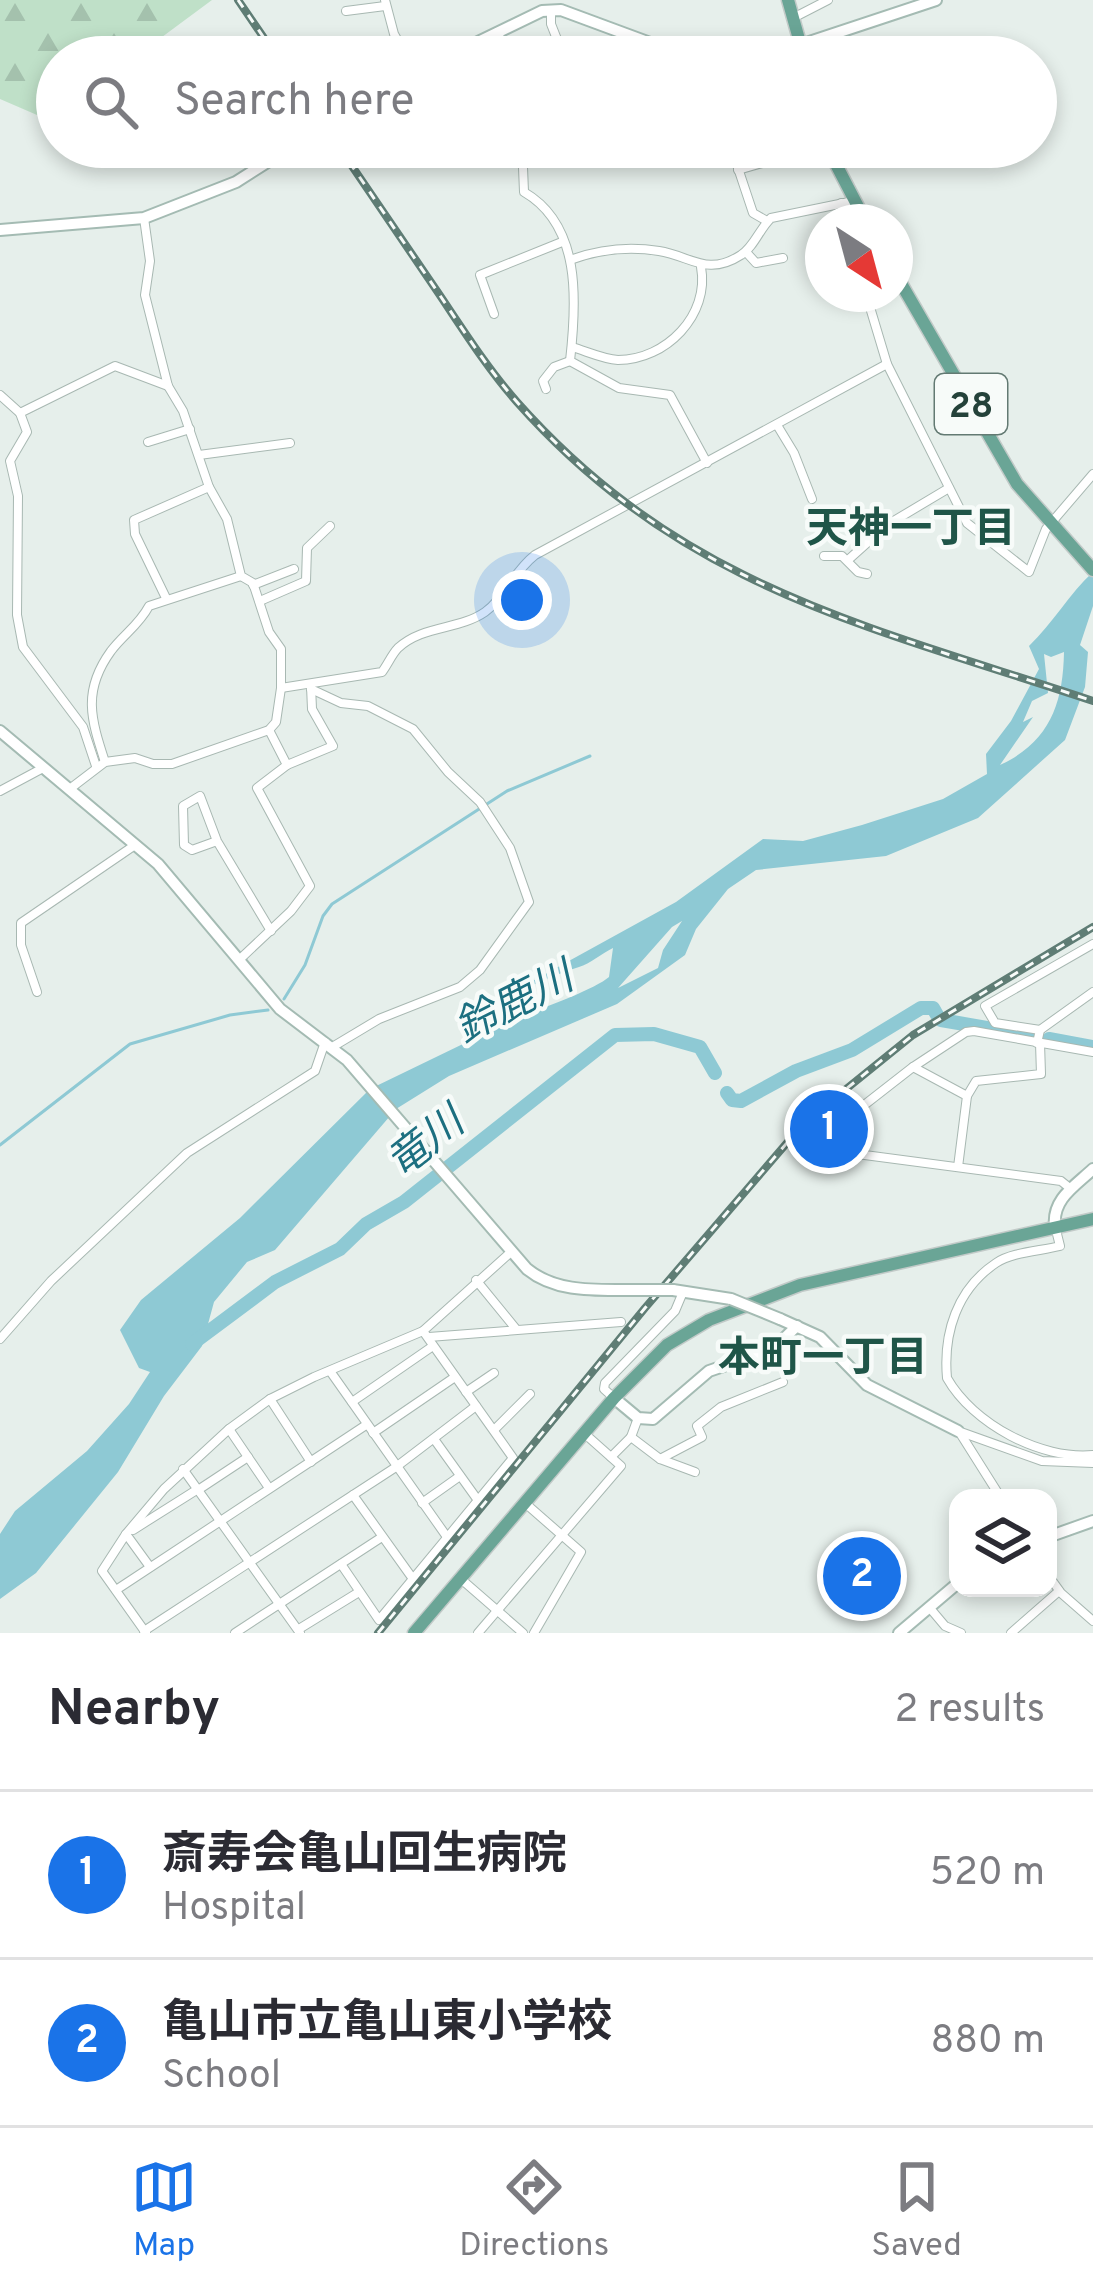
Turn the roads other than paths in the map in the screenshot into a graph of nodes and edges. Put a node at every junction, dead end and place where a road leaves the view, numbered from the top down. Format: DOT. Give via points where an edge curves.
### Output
graph roads {
  1 [pos="788,0"];
  2 [pos="827,0"];
  3 [pos="935,0"];
  4 [pos="385,3"];
  5 [pos="551,10"];
  6 [pos="346,11"];
  7 [pos="793,18"];
  8 [pos="497,31"];
  9 [pos="398,36"];
  10 [pos="487,36"];
  11 [pos="499,36"];
  12 [pos="556,36"];
  13 [pos="635,36"];
  14 [pos="798,36"];
  15 [pos="842,36"];
  16 [pos="258,168"];
  17 [pos="525,168"];
  18 [pos="745,168"];
  19 [pos="835,168"];
  20 [pos="738,170"];
  21 [pos="848,202"];
  22 [pos="144,218"];
  23 [pos="767,221"];
  24 [pos="0,230"];
  25 [pos="562,242"];
  26 [pos="746,252"];
  27 [pos="783,258"];
  28 [pos="573,259"];
  29 [pos="700,267"];
  30 [pos="913,304"];
  31 [pos="871,312"];
  32 [pos="494,314"];
  33 [pos="572,346"];
  34 [pos="570,361"];
  35 [pos="887,364"];
  36 [pos="168,386"];
  37 [pos="546,389"];
  38 [pos="0,394"];
  39 [pos="20,413"];
  40 [pos="777,424"];
  41 [pos="190,429"];
  42 [pos="148,442"];
  43 [pos="290,443"];
  44 [pos="199,455"];
  45 [pos="706,463"];
  46 [pos="1093,474"];
  47 [pos="209,488"];
  48 [pos="949,488"];
  49 [pos="812,499"];
  50 [pos="330,526"];
  51 [pos="1053,526"];
  52 [pos="824,556"];
  53 [pos="848,560"];
  54 [pos="294,569"];
  55 [pos="1093,570"];
  56 [pos="867,574"];
  57 [pos="241,576"];
  58 [pos="253,585"];
  59 [pos="166,598"];
  60 [pos="260,601"];
  61 [pos="311,687"];
  62 [pos="281,688"];
  63 [pos="269,730"];
  64 [pos="0,731"];
  65 [pos="101,764"];
  66 [pos="287,765"];
  67 [pos="44,767"];
  68 [pos="70,788"];
  69 [pos="0,791"];
  70 [pos="217,841"];
  71 [pos="136,844"];
  72 [pos="271,931"];
  73 [pos="1093,944"];
  74 [pos="239,960"];
  75 [pos="37,992"];
  76 [pos="1093,992"];
  77 [pos="1040,1030"];
  78 [pos="330,1043"];
  79 [pos="1039,1043"];
  80 [pos="1093,1052"];
  81 [pos="914,1066"];
  82 [pos="967,1096"];
  83 [pos="958,1167"];
  84 [pos="1093,1169"];
  85 [pos="1071,1189"];
  86 [pos="1093,1219"];
  87 [pos="1055,1226"];
  88 [pos="509,1250"];
  89 [pos="476,1280"];
  90 [pos="679,1290"];
  91 [pos="621,1322"];
  92 [pos="797,1326"];
  93 [pos="517,1330"];
  94 [pos="428,1338"];
  95 [pos="0,1339"];
  96 [pos="330,1371"];
  97 [pos="494,1373"];
  98 [pos="455,1377"];
  99 [pos="783,1382"];
  100 [pos="466,1392"];
  101 [pos="530,1394"];
  102 [pos="614,1398"];
  103 [pos="270,1400"];
  104 [pos="352,1402"];
  105 [pos="476,1406"];
  106 [pos="638,1418"];
  107 [pos="230,1429"];
  108 [pos="370,1429"];
  109 [pos="494,1430"];
  110 [pos="958,1431"];
  111 [pos="585,1435"];
  112 [pos="631,1437"];
  113 [pos="434,1439"];
  114 [pos="248,1457"];
  115 [pos="611,1457"];
  116 [pos="1093,1459"];
  117 [pos="660,1460"];
  118 [pos="310,1462"];
  119 [pos="397,1467"];
  120 [pos="183,1469"];
  121 [pos="694,1472"];
  122 [pos="460,1476"];
  123 [pos="269,1488"];
  124 [pos="995,1489"];
  125 [pos="198,1490"];
  126 [pos="353,1495"];
  127 [pos="477,1499"];
  128 [pos="422,1503"];
  129 [pos="525,1503"];
  130 [pos="219,1520"];
  131 [pos="1093,1521"];
  132 [pos="126,1534"];
  133 [pos="561,1535"];
  134 [pos="1057,1535"];
  135 [pos="382,1537"];
  136 [pos="447,1537"];
  137 [pos="248,1562"];
  138 [pos="341,1564"];
  139 [pos="150,1567"];
  140 [pos="413,1579"];
  141 [pos="461,1579"];
  142 [pos="1057,1588"];
  143 [pos="116,1590"];
  144 [pos="949,1590"];
  145 [pos="1059,1591"];
  146 [pos="359,1592"];
  147 [pos="280,1603"];
  148 [pos="929,1607"];
  149 [pos="497,1610"];
  150 [pos="1093,1621"];
  151 [pos="300,1631"];
  152 [pos="145,1632"];
  153 [pos="236,1633"];
  154 [pos="414,1633"];
  155 [pos="478,1633"];
  156 [pos="524,1633"];
  157 [pos="534,1633"];
  158 [pos="899,1633"];
  159 [pos="961,1633"];
  160 [pos="1011,1633"];
  1 -- 7 [label="main road"];
  2 -- 7 [label="street"];
  3 -- 15 [label="main road"];
  4 -- 6 [label="street"];
  4 -- 9 [label="street"];
  5 -- 8 [label="main road"];
  5 -- 12 [label="street"];
  5 -- 13 [label="main road"];
  7 -- 14 [label="main road"];
  8 -- 10 [label="main road"];
  8 -- 11 [label="street"];
  16 -- 22 [label="main road"];
  17 -- 25 [label="street" via="524,193 536,197"];
  18 -- 20 [label="street"];
  19 -- 21 [label="main road"];
  20 -- 23 [label="street" via="753,213"];
  21 -- 23 [label="street"];
  22 -- 24 [label="main road"];
  22 -- 36 [label="street" via="145,295"];
  23 -- 26 [label="street"];
  25 -- 28 [label="street"];
  25 -- 32 [label="street" via="480,275"];
  26 -- 27 [label="street" via="756,262"];
  26 -- 29 [label="street"];
  28 -- 29 [label="street" via="638,249"];
  28 -- 33 [label="street"];
  29 -- 33 [label="street" via="700,308 670,343 620,360"];
  30 -- 51 [label="main road, 28" via="1018,484"];
  31 -- 35 [label="street"];
  33 -- 34 [label="street"];
  34 -- 37 [label="street" via="550,370"];
  34 -- 45 [label="street" via="619,388 670,395"];
  35 -- 40 [label="street"];
  35 -- 48 [label="street"];
  36 -- 39 [label="street" via="115,366"];
  36 -- 41 [label="street"];
  38 -- 39 [label="street"];
  39 -- 65 [label="street" via="27,432 10,461 18,496 18,625 28,656"];
  40 -- 45 [label="street"];
  40 -- 49 [label="street"];
  41 -- 42 [label="street"];
  41 -- 44 [label="street"];
  43 -- 44 [label="street"];
  44 -- 47 [label="street"];
  45 -- 61 [label="street" via="535,555 492,607 420,634 382,672"];
  46 -- 51 [label="street"];
  47 -- 57 [label="street" via="227,519"];
  47 -- 59 [label="street" via="134,520"];
  48 -- 51 [label="street" via="967,523 1029,572"];
  48 -- 53 [label="street"];
  50 -- 60 [label="street" via="307,548 305,581"];
  51 -- 55 [label="main road, 28"];
  52 -- 53 [label="street"];
  53 -- 56 [label="street"];
  54 -- 58 [label="street"];
  57 -- 58 [label="street"];
  57 -- 59 [label="street"];
  58 -- 60 [label="street"];
  59 -- 65 [label="street" via="149,606 110,652 91,694"];
  60 -- 62 [label="street" via="281,649"];
  61 -- 62 [label="street"];
  61 -- 66 [label="street" via="313,709 334,746"];
  61 -- 78 [label="street" via="413,729 482,806 529,902 460,987"];
  62 -- 63 [label="street"];
  63 -- 65 [label="street" via="172,764"];
  63 -- 66 [label="street"];
  64 -- 67 [label="main road"];
  65 -- 68 [label="street"];
  66 -- 72 [label="street" via="257,788 310,886"];
  67 -- 68 [label="main road"];
  67 -- 69 [label="street"];
  68 -- 71 [label="main road"];
  70 -- 70 [label="street" via="200,796 183,806 184,845"];
  70 -- 72 [label="street"];
  71 -- 74 [label="main road"];
  71 -- 75 [label="street" via="21,923"];
  72 -- 74 [label="street"];
  73 -- 77 [label="street" via="985,1006 995,1023"];
  74 -- 78 [label="main road" via="280,1009"];
  76 -- 77 [label="street"];
  77 -- 79 [label="street"];
  78 -- 88 [label="main road"];
  78 -- 95 [label="street" via="315,1071 187,1153"];
  79 -- 80 [label="street"];
  79 -- 81 [label="street" via="966,1032"];
  79 -- 82 [label="street" via="1041,1074 976,1081"];
  81 -- 82 [label="street"];
  81 -- 83 [label="street" via="863,1106 862,1123 840,1149"];
  82 -- 83 [label="street"];
  83 -- 85 [label="street"];
  84 -- 85 [label="main road"];
  85 -- 87 [label="main road" via="1056,1208"];
  86 -- 87 [label="main road"];
  87 -- 102 [label="main road" via="753,1300 667,1346"];
  87 -- 116 [label="street" via="1060,1246 1001,1260 968,1291 951,1319 946,1372 967,1405 1024,1441"];
  88 -- 89 [label="street"];
  88 -- 90 [label="main road, bridge" via="558,1285"];
  89 -- 93 [label="street"];
  89 -- 94 [label="street"];
  90 -- 92 [label="main road, bridge" via="730,1299"];
  90 -- 102 [label="street" via="675,1311 603,1385"];
  91 -- 93 [label="street"];
  92 -- 106 [label="main road" via="766,1353 709,1371 659,1416"];
  92 -- 110 [label="main road" via="820,1337 868,1385"];
  93 -- 94 [label="street"];
  94 -- 96 [label="street"];
  94 -- 98 [label="street"];
  94 -- 104 [label="street"];
  96 -- 103 [label="street"];
  96 -- 104 [label="street"];
  97 -- 100 [label="street"];
  98 -- 100 [label="street"];
  98 -- 108 [label="street"];
  99 -- 117 [label="street" via="721,1407 697,1426 698,1442"];
  100 -- 105 [label="street"];
  101 -- 109 [label="street"];
  102 -- 106 [label="main road"];
  102 -- 111 [label="main road"];
  103 -- 107 [label="street"];
  103 -- 118 [label="street"];
  104 -- 108 [label="street"];
  105 -- 109 [label="street"];
  105 -- 113 [label="street"];
  106 -- 112 [label="street"];
  107 -- 114 [label="street"];
  107 -- 120 [label="street"];
  108 -- 118 [label="street"];
  108 -- 119 [label="street"];
  109 -- 127 [label="street" via="513,1458"];
  110 -- 116 [label="street" via="1042,1461"];
  110 -- 124 [label="street"];
  111 -- 115 [label="street"];
  111 -- 129 [label="main road"];
  112 -- 115 [label="street"];
  112 -- 117 [label="street"];
  113 -- 119 [label="street"];
  113 -- 122 [label="street"];
  114 -- 123 [label="street"];
  114 -- 125 [label="street"];
  115 -- 133 [label="street" via="621,1466"];
  117 -- 121 [label="street"];
  118 -- 123 [label="street"];
  119 -- 126 [label="street"];
  119 -- 128 [label="street"];
  120 -- 125 [label="street"];
  120 -- 132 [label="street"];
  122 -- 127 [label="street"];
  122 -- 128 [label="street"];
  123 -- 130 [label="street"];
  125 -- 130 [label="street"];
  125 -- 132 [label="street"];
  126 -- 135 [label="street"];
  126 -- 137 [label="street"];
  127 -- 136 [label="street"];
  128 -- 136 [label="street"];
  129 -- 133 [label="street"];
  129 -- 141 [label="main road"];
  130 -- 137 [label="street"];
  130 -- 139 [label="street"];
  131 -- 134 [label="main road"];
  132 -- 139 [label="street"];
  132 -- 143 [label="street" via="103,1571"];
  133 -- 149 [label="street"];
  133 -- 157 [label="street" via="581,1552"];
  135 -- 138 [label="street"];
  135 -- 140 [label="street"];
  136 -- 140 [label="street"];
  137 -- 147 [label="street"];
  137 -- 152 [label="street"];
  138 -- 146 [label="street"];
  138 -- 147 [label="street"];
  139 -- 143 [label="street"];
  140 -- 146 [label="street" via="379,1620"];
  141 -- 149 [label="street"];
  141 -- 154 [label="main road"];
  142 -- 145 [label="street"];
  143 -- 152 [label="street"];
  144 -- 148 [label="main road"];
  145 -- 150 [label="street"];
  145 -- 160 [label="street"];
  146 -- 151 [label="street"];
  147 -- 151 [label="street"];
  147 -- 153 [label="street"];
  148 -- 158 [label="main road"];
  148 -- 159 [label="street"];
  149 -- 155 [label="street"];
  149 -- 156 [label="street"];
}
